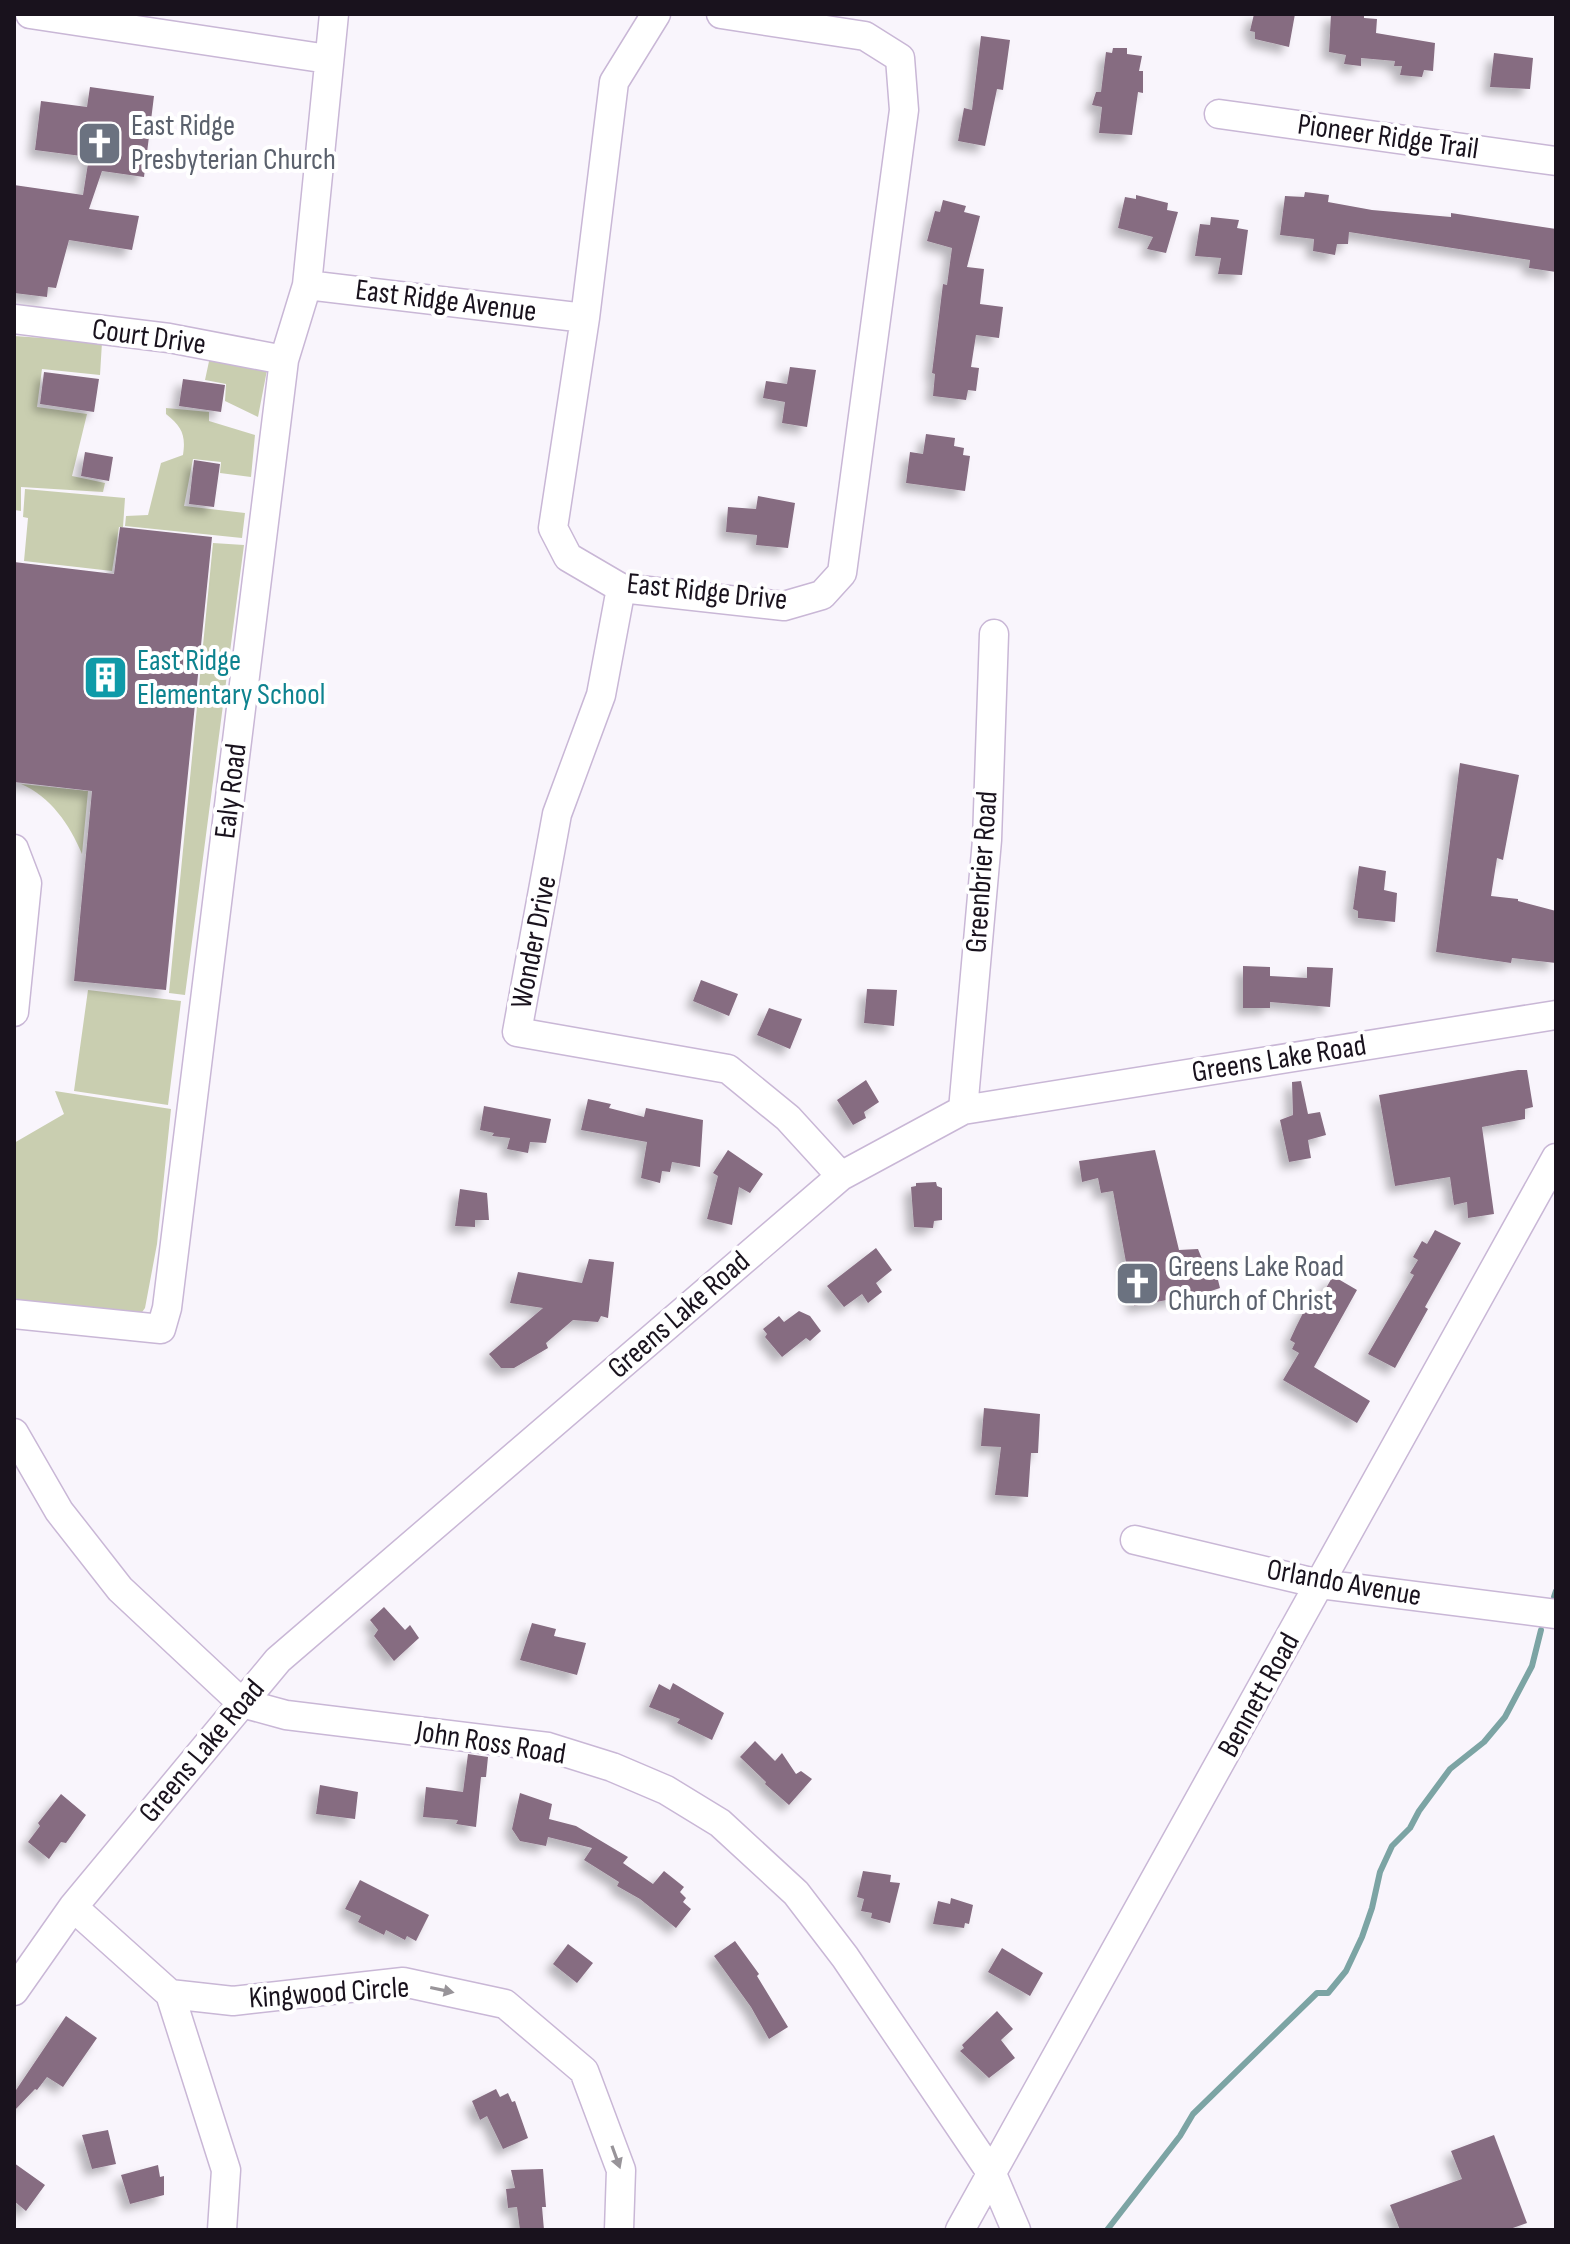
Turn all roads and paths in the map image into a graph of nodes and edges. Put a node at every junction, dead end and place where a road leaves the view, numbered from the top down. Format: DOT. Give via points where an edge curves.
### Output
graph roads {
  1 [pos="30,14"];
  2 [pos="334,14"];
  3 [pos="656,14"];
  4 [pos="721,14"];
  5 [pos="328,59"];
  6 [pos="1219,114"];
  7 [pos="1556,161"];
  8 [pos="307,285"];
  9 [pos="585,318"];
  10 [pos="14,319"];
  11 [pos="284,360"];
  12 [pos="621,588"];
  13 [pos="994,634"];
  14 [pos="14,849"];
  15 [pos="18,922"];
  16 [pos="15,995"];
  17 [pos="1556,1015"];
  18 [pos="963,1110"];
  19 [pos="1556,1158"];
  20 [pos="841,1176"];
  21 [pos="14,1314"];
  22 [pos="14,1433"];
  23 [pos="1135,1540"];
  24 [pos="1320,1584"];
  25 [pos="1556,1614"];
  26 [pos="242,1703"];
  27 [pos="73,1907"];
  28 [pos="14,1991"];
  29 [pos="170,1994"];
  30 [pos="992,2174"];
  31 [pos="222,2230"];
  32 [pos="619,2230"];
  33 [pos="960,2230"];
  34 [pos="1016,2230"];
  1 -- 5 [label="street"];
  2 -- 5 [label="street, Ealy Road"];
  3 -- 9 [label="street, East Ridge Drive" via="614,82"];
  4 -- 12 [label="street, East Ridge Drive" via="865,36 900,58 904,110 842,573 822,595 784,606"];
  5 -- 8 [label="street, Ealy Road"];
  6 -- 7 [label="street, Pioneer Ridge Trail"];
  8 -- 9 [label="street, East Ridge Avenue"];
  8 -- 11 [label="street, Ealy Road"];
  9 -- 12 [label="street, East Ridge Drive" via="553,528 568,557"];
  10 -- 11 [label="street, Court Drive" via="169,338"];
  11 -- 21 [label="street, Ealy Road" via="167,1308 161,1329"];
  12 -- 20 [label="street, Wonder Drive" via="601,695 557,814 517,1032 728,1069 788,1118"];
  13 -- 18 [label="street, Greenbrier Road" via="987,840"];
  14 -- 15 [label="street" via="27,883"];
  15 -- 16 [label="street"];
  17 -- 18 [label="street, Greens Lake Road"];
  18 -- 20 [label="street, Greens Lake Road"];
  19 -- 24 [label="street, Bennett Road"];
  20 -- 26 [label="street, Greens Lake Road" via="278,1660"];
  22 -- 26 [label="street, John Ross Road" via="59,1511 120,1589"];
  23 -- 24 [label="street, Orlando Avenue"];
  24 -- 25 [label="street, Orlando Avenue"];
  24 -- 30 [label="street, Bennett Road"];
  26 -- 27 [label="street, Greens Lake Road"];
  26 -- 30 [label="street, John Ross Road" via="286,1715 548,1747 666,1790 720,1823 796,1893 826,1931"];
  27 -- 28 [label="street, Greens Lake Road"];
  27 -- 29 [label="street"];
  29 -- 31 [label="street" via="226,2170"];
  29 -- 32 [label="street, Kingwood Circle, one-way" via="233,2001 403,1982 505,2004 584,2071 621,2170"];
  30 -- 33 [label="street, Bennett Road"];
  30 -- 34 [label="street, John Ross Road"];
}
